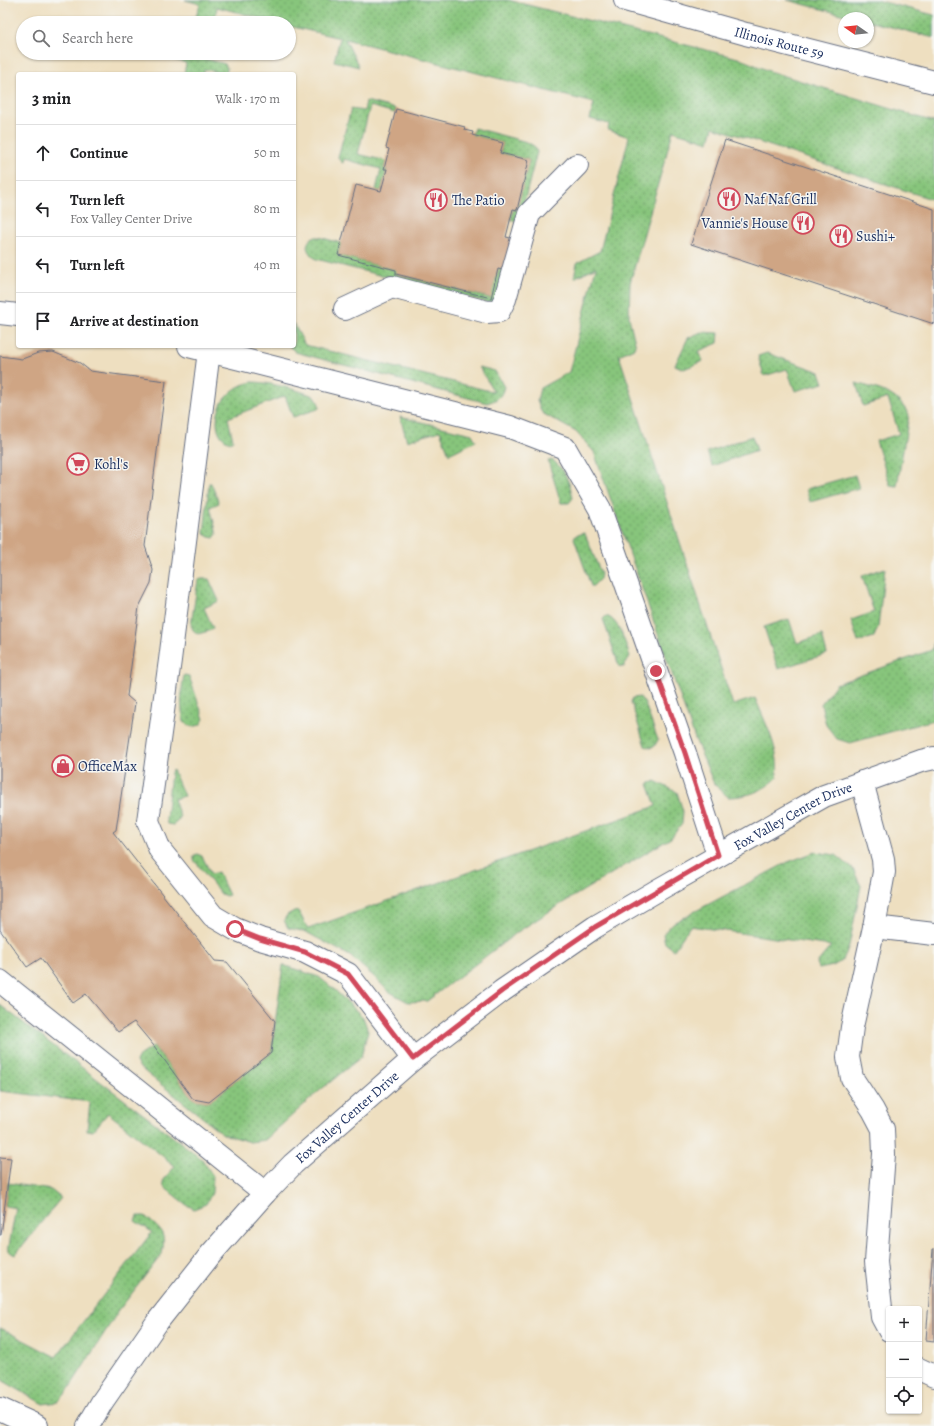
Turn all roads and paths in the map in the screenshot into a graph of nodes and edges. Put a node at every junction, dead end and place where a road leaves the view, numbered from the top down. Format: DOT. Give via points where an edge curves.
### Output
graph roads {
  1 [pos="625,0"];
  2 [pos="934,82"];
  3 [pos="577,165"];
  4 [pos="344,309"];
  5 [pos="0,312"];
  6 [pos="16,315"];
  7 [pos="196,348"];
  8 [pos="209,351"];
  9 [pos="934,758"];
  10 [pos="862,782"];
  11 [pos="718,855"];
  12 [pos="874,927"];
  13 [pos="934,934"];
  14 [pos="0,981"];
  15 [pos="413,1059"];
  16 [pos="265,1193"];
  17 [pos="886,1324"];
  18 [pos="922,1370"];
  19 [pos="934,1376"];
  20 [pos="0,1409"];
  21 [pos="37,1426"];
  22 [pos="88,1426"];
  1 -- 2 [label="street, Illinois Route 59"];
  3 -- 4 [label="street" via="529,214 505,299 499,311 487,312 392,287"];
  5 -- 6 [label="street"];
  7 -- 8 [label="street"];
  8 -- 11 [label="street" via="510,427 565,448 600,509"];
  8 -- 15 [label="street" via="148,821 160,850 213,916 235,929 305,952 348,974"];
  9 -- 10 [label="street, Fox Valley Center Drive"];
  10 -- 11 [label="street, Fox Valley Center Drive" via="824,796"];
  10 -- 12 [label="street" via="883,859 884,872"];
  11 -- 15 [label="street, Fox Valley Center Drive" via="595,927 502,991"];
  12 -- 13 [label="street"];
  12 -- 17 [label="street" via="852,1026 848,1057 852,1078 882,1129 884,1154 876,1262 882,1317"];
  14 -- 16 [label="street"];
  15 -- 16 [label="street, Fox Valley Center Drive" via="293,1164"];
  16 -- 22 [label="street, Fox Valley Center Drive" via="211,1254 158,1321"];
  18 -- 19 [label="street"];
  20 -- 21 [label="street"];
}
